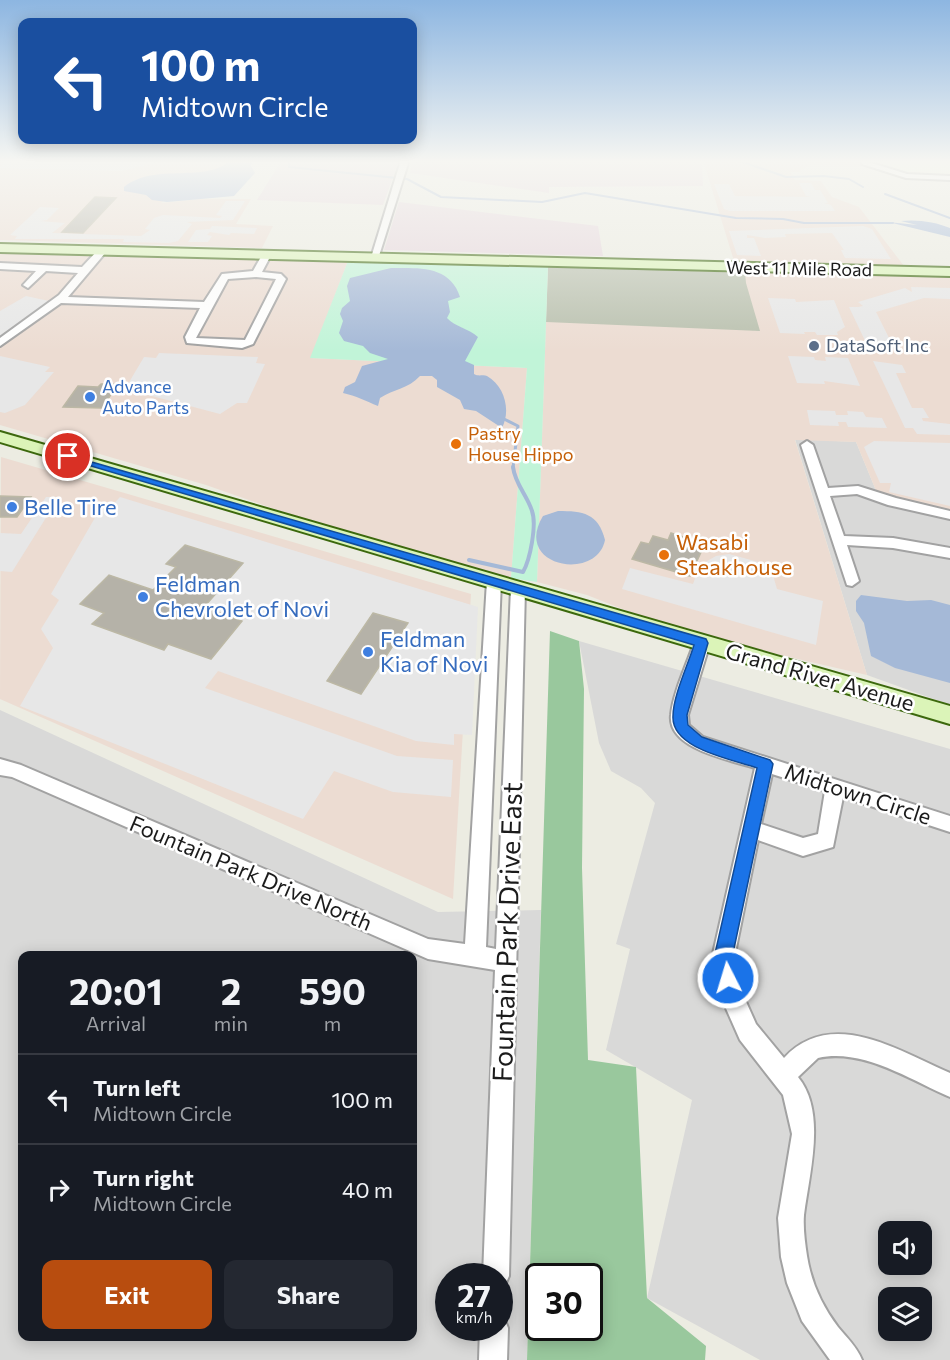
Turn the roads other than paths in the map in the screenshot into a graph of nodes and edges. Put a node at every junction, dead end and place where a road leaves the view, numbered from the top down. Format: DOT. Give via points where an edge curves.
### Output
graph roads {
  1 [pos="384,223"];
  2 [pos="0,248"];
  3 [pos="101,252"];
  4 [pos="265,257"];
  5 [pos="373,259"];
  6 [pos="0,266"];
  7 [pos="44,268"];
  8 [pos="85,270"];
  9 [pos="950,272"];
  10 [pos="256,274"];
  11 [pos="28,285"];
  12 [pos="59,300"];
  13 [pos="207,305"];
  14 [pos="0,343"];
  15 [pos="3,441"];
  16 [pos="807,445"];
  17 [pos="823,492"];
  18 [pos="950,515"];
  19 [pos="838,540"];
  20 [pos="950,553"];
  21 [pos="494,581"];
  22 [pos="852,581"];
  23 [pos="518,588"];
  24 [pos="702,643"];
  25 [pos="950,715"];
  26 [pos="765,764"];
  27 [pos="0,768"];
  28 [pos="835,787"];
  29 [pos="950,824"];
  30 [pos="751,829"];
  31 [pos="475,957"];
  32 [pos="508,961"];
  33 [pos="783,1076"];
  34 [pos="950,1085"];
  35 [pos="496,1263"];
  36 [pos="494,1341"];
  37 [pos="493,1360"];
  38 [pos="848,1360"];
  1 -- 5 [label="street"];
  2 -- 3 [label="street, West 11 Mile Road"];
  3 -- 4 [label="street, West 11 Mile Road"];
  3 -- 8 [label="street"];
  4 -- 5 [label="street, West 11 Mile Road"];
  4 -- 10 [label="street"];
  5 -- 9 [label="street, West 11 Mile Road"];
  6 -- 7 [label="street"];
  7 -- 8 [label="street"];
  7 -- 11 [label="street"];
  8 -- 12 [label="street"];
  10 -- 13 [label="street" via="225,276"];
  10 -- 13 [label="street" via="281,279 249,342 242,345 191,341"];
  12 -- 13 [label="street"];
  12 -- 14 [label="street"];
  15 -- 21 [label="street, Grand River Avenue"];
  16 -- 17 [label="street"];
  17 -- 18 [label="street" via="858,490"];
  17 -- 19 [label="street"];
  19 -- 20 [label="street" via="893,543"];
  19 -- 22 [label="street"];
  21 -- 23 [label="street, Grand River Avenue"];
  21 -- 31 [label="street, Fountain Park Drive East"];
  23 -- 24 [label="street, Grand River Avenue"];
  23 -- 32 [label="street, Fountain Park Drive East"];
  24 -- 25 [label="street, Grand River Avenue"];
  24 -- 26 [label="street, Midtown Circle" via="680,715 681,728 697,742"];
  26 -- 28 [label="street, Midtown Circle"];
  26 -- 30 [label="street, Midtown Circle"];
  27 -- 31 [label="street, Fountain Park Drive North" via="15,770 428,949"];
  28 -- 29 [label="street, Midtown Circle"];
  28 -- 30 [label="street" via="826,842 803,847"];
  30 -- 33 [label="street, Midtown Circle" via="723,958 732,998 748,1032"];
  31 -- 32 [label="street, Fountain Park Drive North"];
  32 -- 35 [label="street, Fountain Park Drive East"];
  33 -- 34 [label="street" via="812,1048 831,1043 852,1047"];
  33 -- 38 [label="street, Midtown Circle" via="794,1090 804,1134 791,1218 794,1257 812,1311"];
  36 -- 37 [label="street"];
}
